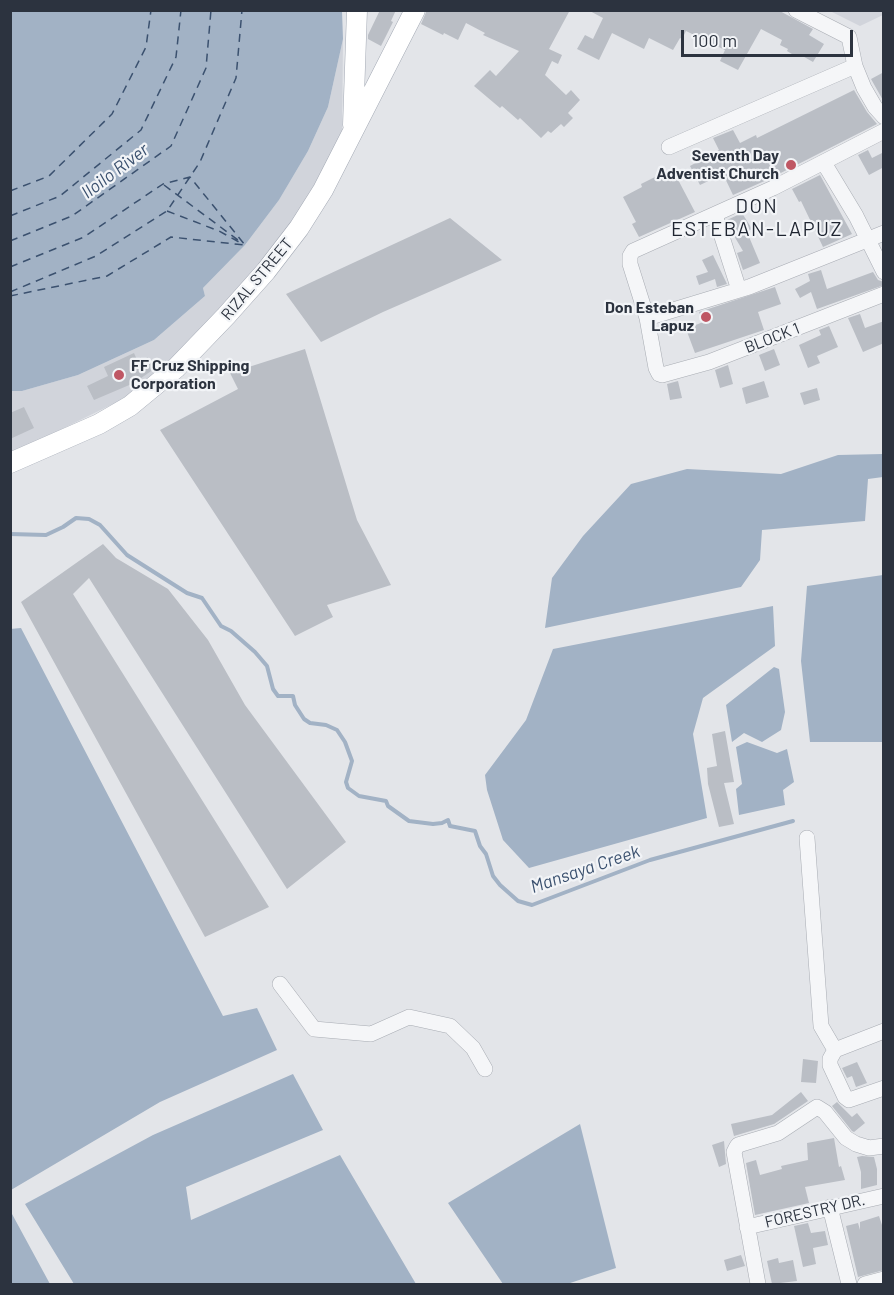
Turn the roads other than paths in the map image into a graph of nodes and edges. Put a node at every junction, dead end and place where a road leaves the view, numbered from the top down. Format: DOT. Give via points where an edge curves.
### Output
graph roads {
  1 [pos="357,10"];
  2 [pos="415,10"];
  3 [pos="796,10"];
  4 [pos="855,66"];
  5 [pos="884,117"];
  6 [pos="884,131"];
  7 [pos="353,134"];
  8 [pos="669,147"];
  9 [pos="825,163"];
  10 [pos="715,215"];
  11 [pos="884,233"];
  12 [pos="868,240"];
  13 [pos="884,272"];
  14 [pos="739,290"];
  15 [pos="884,294"];
  16 [pos="647,318"];
  17 [pos="10,463"];
  18 [pos="807,838"];
  19 [pos="280,984"];
  20 [pos="884,1031"];
  21 [pos="835,1050"];
  22 [pos="485,1069"];
  23 [pos="884,1088"];
  24 [pos="884,1146"];
  25 [pos="884,1196"];
  26 [pos="830,1208"];
  27 [pos="747,1227"];
  28 [pos="884,1279"];
  29 [pos="758,1284"];
  30 [pos="849,1284"];
  31 [pos="865,1284"];
  1 -- 7 [label="main road"];
  2 -- 7 [label="main road, RIZAL STREET"];
  3 -- 4 [label="street" via="849,37"];
  4 -- 5 [label="street"];
  4 -- 8 [label="street"];
  6 -- 9 [label="street"];
  7 -- 17 [label="main road, RIZAL STREET" via="299,228 249,291 176,368 130,406 99,424"];
  9 -- 10 [label="street"];
  9 -- 12 [label="street"];
  10 -- 14 [label="street"];
  10 -- 16 [label="street" via="633,251 630,264"];
  11 -- 12 [label="street"];
  12 -- 13 [label="street"];
  12 -- 14 [label="street"];
  14 -- 16 [label="street"];
  15 -- 16 [label="street, BLOCK 1" via="668,374 659,374 656,369"];
  18 -- 21 [label="street" via="821,1026"];
  19 -- 22 [label="street" via="314,1029 370,1034 409,1017 450,1026 473,1048"];
  20 -- 21 [label="street"];
  21 -- 23 [label="street" via="830,1065 845,1098 856,1099"];
  24 -- 27 [label="street" via="869,1148 856,1144 817,1107 778,1133 738,1145 734,1152"];
  25 -- 26 [label="street, FORESTRY DR."];
  26 -- 27 [label="street, FORESTRY DR."];
  26 -- 30 [label="street"];
  27 -- 29 [label="street"];
  28 -- 31 [label="street"];
}
